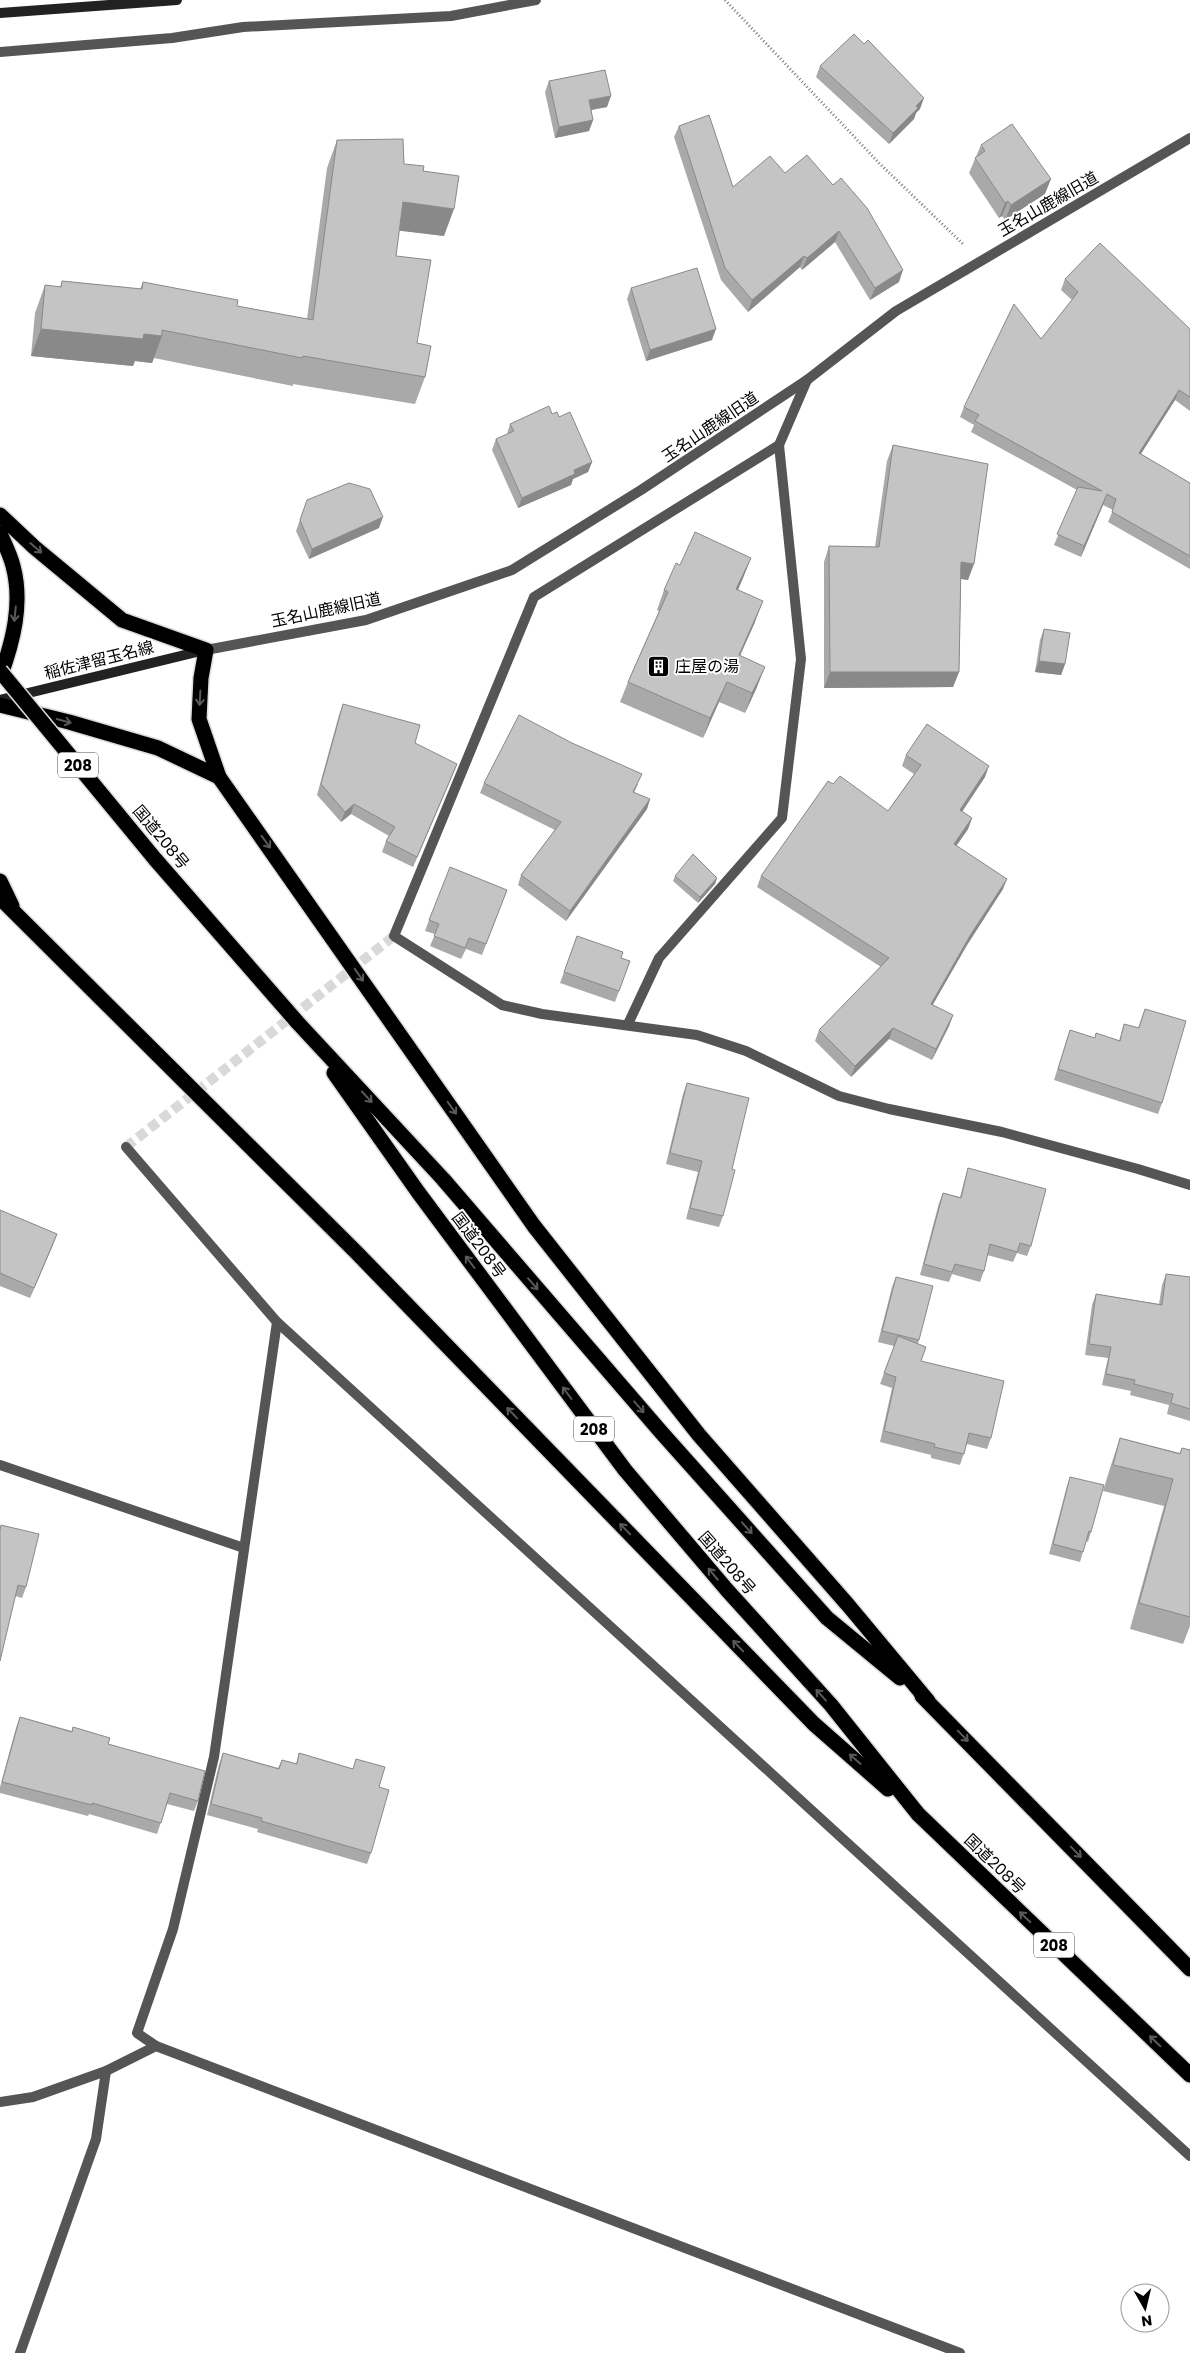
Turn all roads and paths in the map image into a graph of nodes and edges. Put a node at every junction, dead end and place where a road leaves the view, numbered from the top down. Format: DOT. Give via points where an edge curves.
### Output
graph roads {
  1 [pos="177,0"];
  2 [pos="536,0"];
  3 [pos="725,0"];
  4 [pos="0,14"];
  5 [pos="0,52"];
  6 [pos="1190,138"];
  7 [pos="981,260"];
  8 [pos="807,380"];
  9 [pos="779,445"];
  10 [pos="0,515"];
  11 [pos="0,533"];
  12 [pos="206,650"];
  13 [pos="0,672"];
  14 [pos="0,677"];
  15 [pos="0,700"];
  16 [pos="0,705"];
  17 [pos="219,777"];
  18 [pos="0,881"];
  19 [pos="0,898"];
  20 [pos="14,912"];
  21 [pos="298,1023"];
  22 [pos="628,1024"];
  23 [pos="126,1146"];
  24 [pos="1190,1185"];
  25 [pos="276,1322"];
  26 [pos="0,1465"];
  27 [pos="244,1548"];
  28 [pos="928,1701"];
  29 [pos="918,1814"];
  30 [pos="1190,1969"];
  31 [pos="156,2046"];
  32 [pos="106,2071"];
  33 [pos="1190,2075"];
  34 [pos="0,2102"];
  35 [pos="1190,2156"];
  36 [pos="20,2353"];
  37 [pos="960,2353"];
  1 -- 4 [label="main road"];
  2 -- 5 [label="street" via="451,16 243,27 172,38"];
  3 -- 7 [label="path" via="879,163"];
  6 -- 7 [label="street, 玉名山鹿線旧道"];
  7 -- 8 [label="street, 玉名山鹿線旧道" via="896,311"];
  8 -- 9 [label="street"];
  8 -- 12 [label="street, 玉名山鹿線旧道" via="641,490 512,570 366,620"];
  9 -- 22 [label="street" via="801,659 782,818 659,958"];
  9 -- 22 [label="street" via="534,597 394,936 502,1005 542,1014"];
  10 -- 12 [label="highway, one-way" via="122,620"];
  11 -- 14 [label="highway, one-way" via="13,566 16,603 13,642"];
  12 -- 15 [label="main road, 稲佐津留玉名線"];
  12 -- 17 [label="highway, one-way" via="200,678 199,719"];
  13 -- 21 [label="highway, 国道208号 / 208, bridge" via="155,859"];
  16 -- 17 [label="highway, one-way" via="158,748"];
  17 -- 28 [label="highway, one-way" via="534,1226 699,1435"];
  18 -- 20 [label="highway"];
  19 -- 20 [label="highway"];
  29 -- 20 [label="highway, one-way" via="814,1724 356,1252"];
  21 -- 28 [label="highway, 国道208号 / 208, one-way" via="443,1179 827,1618"];
  29 -- 21 [label="highway, 国道208号 / 208, one-way" via="831,1706 726,1590 625,1470 418,1192"];
  22 -- 24 [label="street" via="697,1035 746,1050 838,1096 1002,1132"];
  23 -- 25 [label="street"];
  25 -- 27 [label="street"];
  25 -- 35 [label="street"];
  26 -- 27 [label="street"];
  27 -- 31 [label="street" via="214,1757 173,1929 137,2033"];
  28 -- 30 [label="highway, 国道208号 / 208, one-way"];
  33 -- 29 [label="highway, 国道208号 / 208, one-way"];
  31 -- 32 [label="street"];
  31 -- 37 [label="street"];
  32 -- 34 [label="street" via="33,2097"];
  32 -- 36 [label="street" via="96,2139"];
}
